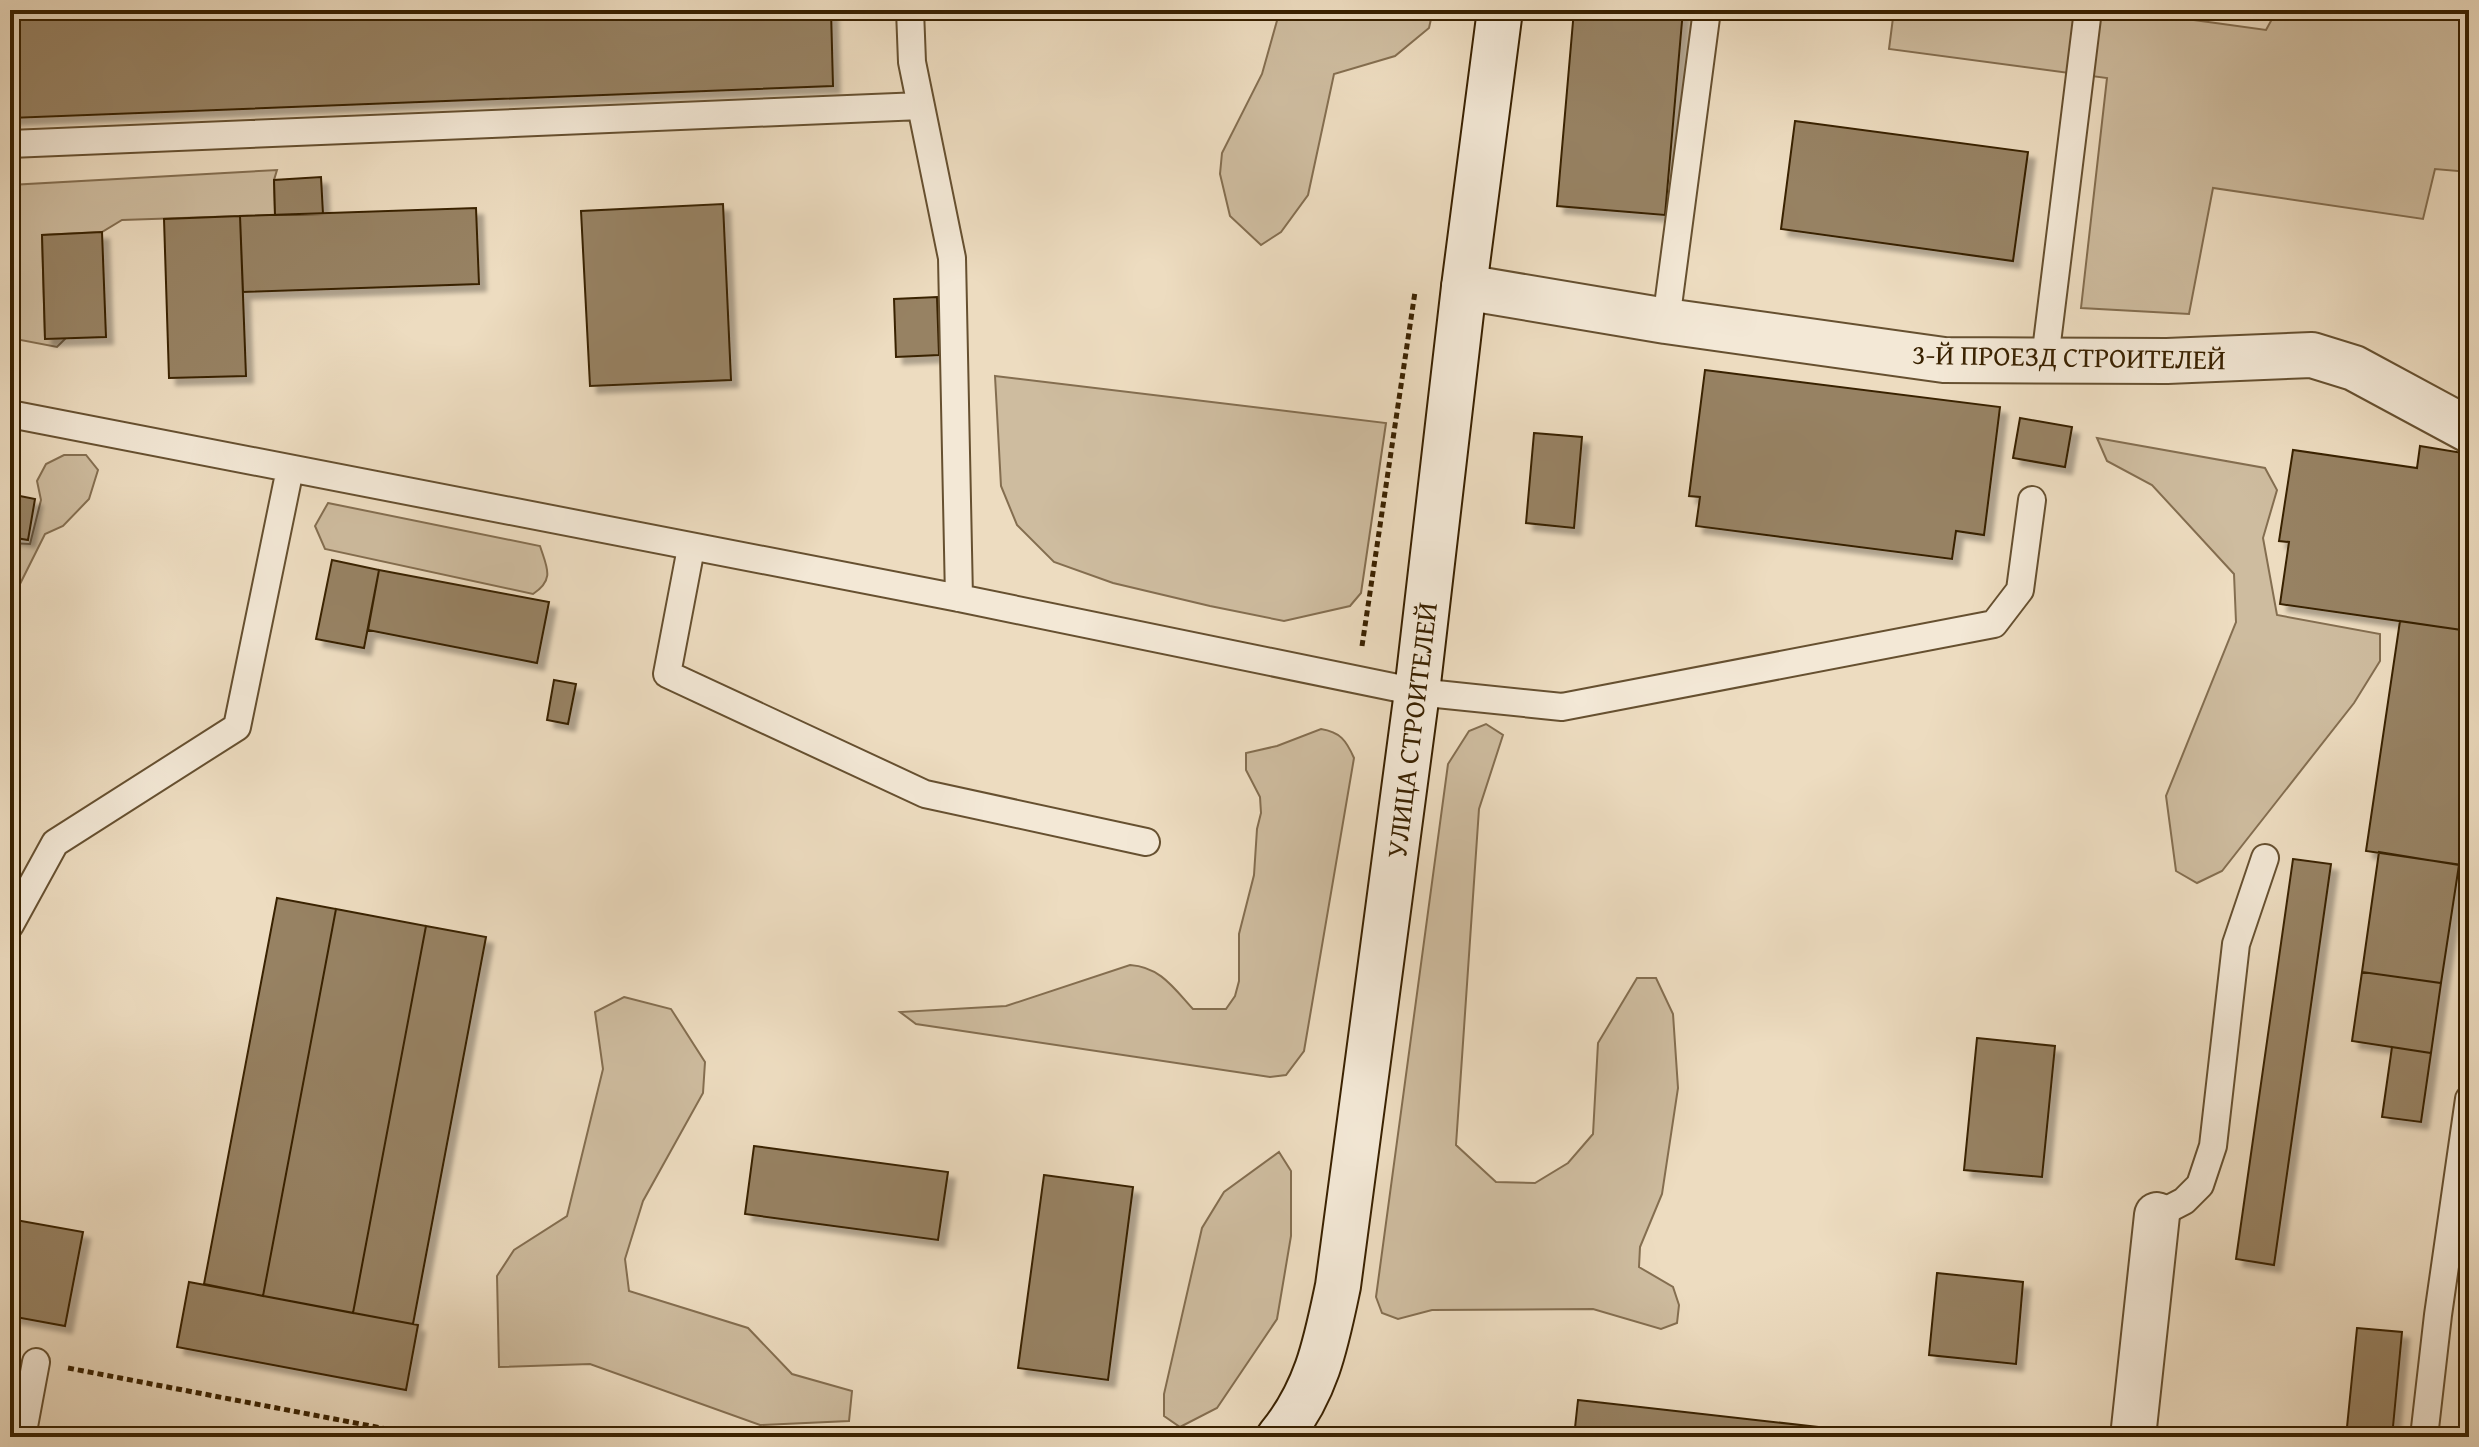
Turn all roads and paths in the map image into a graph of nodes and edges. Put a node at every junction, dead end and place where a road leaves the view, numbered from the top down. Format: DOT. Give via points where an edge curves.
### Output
graph roads {
  1 [pos="910,10"];
  2 [pos="1500,10"];
  3 [pos="1707,10"];
  4 [pos="2088,10"];
  5 [pos="921,106"];
  6 [pos="10,144"];
  7 [pos="1464,287"];
  8 [pos="1416,290"];
  9 [pos="1666,321"];
  10 [pos="2045,359"];
  11 [pos="10,414"];
  12 [pos="2469,430"];
  13 [pos="290,469"];
  14 [pos="2032,500"];
  15 [pos="691,548"];
  16 [pos="959,598"];
  17 [pos="1357,680"];
  18 [pos="1417,692"];
  19 [pos="1146,842"];
  20 [pos="2265,858"];
  21 [pos="10,925"];
  22 [pos="2469,1099"];
  23 [pos="2157,1215"];
  24 [pos="36,1362"];
  25 [pos="397,1431"];
  26 [pos="22,1437"];
  27 [pos="1279,1437"];
  28 [pos="2133,1437"];
  29 [pos="2424,1437"];
  1 -- 5 [label="lane"];
  2 -- 7 [label="main road, УЛИЦА СТРОИТЕЛЕЙ"];
  3 -- 9 [label="lane"];
  4 -- 10 [label="lane"];
  5 -- 6 [label="lane"];
  5 -- 16 [label="lane" via="952,258"];
  7 -- 9 [label="main road, 3-Й ПРОЕЗД СТРОИТЕЛЕЙ"];
  7 -- 18 [label="main road, УЛИЦА СТРОИТЕЛЕЙ"];
  8 -- 17 [label="path"];
  9 -- 10 [label="main road, 3-Й ПРОЕЗД СТРОИТЕЛЕЙ" via="1944,360"];
  10 -- 12 [label="main road, 3-Й ПРОЕЗД СТРОИТЕЛЕЙ" via="2312,355 2354,368"];
  11 -- 13 [label="lane"];
  13 -- 15 [label="lane"];
  13 -- 21 [label="lane" via="237,727 55,843"];
  14 -- 18 [label="lane" via="2020,590 1994,624 1562,707"];
  15 -- 16 [label="lane"];
  15 -- 19 [label="lane" via="667,674 925,794"];
  16 -- 17 [label="lane"];
  17 -- 18 [label="lane"];
  18 -- 27 [label="main road, УЛИЦА СТРОИТЕЛЕЙ" via="1338,1286 1308,1397"];
  20 -- 23 [label="lane" via="2236,944 2213,1146 2200,1185"];
  22 -- 29 [label="lane"];
  23 -- 28 [label="main road"];
  24 -- 25 [label="path"];
  24 -- 26 [label="lane"];
}
